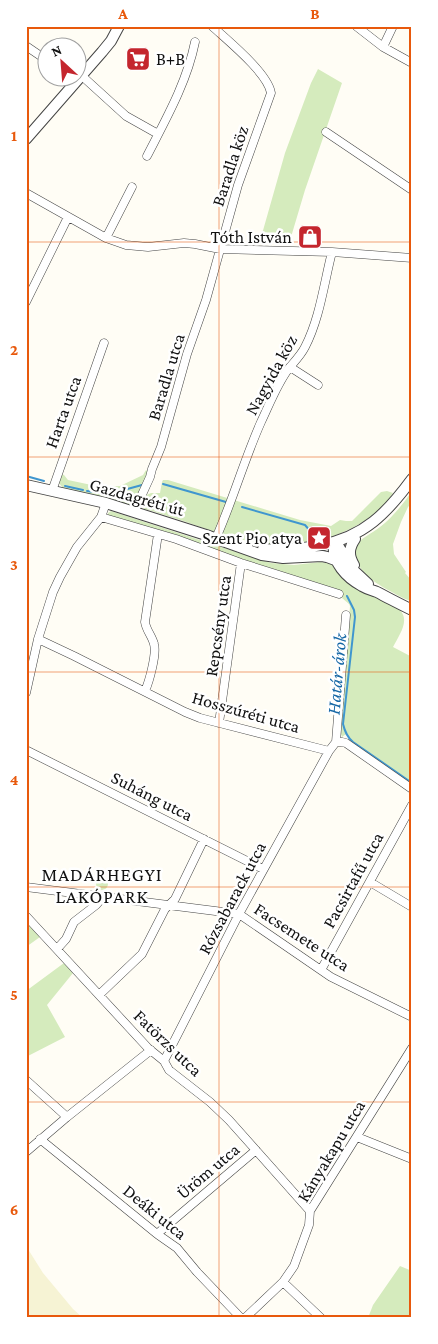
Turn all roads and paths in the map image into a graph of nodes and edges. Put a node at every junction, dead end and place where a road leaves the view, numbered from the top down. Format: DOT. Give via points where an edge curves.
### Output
graph roads {
  1 [pos="120,26"];
  2 [pos="212,26"];
  3 [pos="356,26"];
  4 [pos="393,26"];
  5 [pos="195,42"];
  6 [pos="26,46"];
  7 [pos="383,47"];
  8 [pos="38,54"];
  9 [pos="412,63"];
  10 [pos="88,66"];
  11 [pos="88,87"];
  12 [pos="69,88"];
  13 [pos="326,132"];
  14 [pos="158,134"];
  15 [pos="26,139"];
  16 [pos="148,156"];
  17 [pos="132,187"];
  18 [pos="412,190"];
  19 [pos="26,193"];
  20 [pos="68,217"];
  21 [pos="106,238"];
  22 [pos="220,249"];
  23 [pos="332,252"];
  24 [pos="412,258"];
  25 [pos="26,302"];
  26 [pos="104,343"];
  27 [pos="290,367"];
  28 [pos="318,385"];
  29 [pos="412,479"];
  30 [pos="26,485"];
  31 [pos="412,486"];
  32 [pos="52,491"];
  33 [pos="106,503"];
  34 [pos="134,512"];
  35 [pos="101,517"];
  36 [pos="158,534"];
  37 [pos="216,538"];
  38 [pos="355,539"];
  39 [pos="238,545"];
  40 [pos="335,547"];
  41 [pos="294,557"];
  42 [pos="335,560"];
  43 [pos="241,563"];
  44 [pos="360,577"];
  45 [pos="373,590"];
  46 [pos="339,594"];
  47 [pos="412,610"];
  48 [pos="346,615"];
  49 [pos="38,639"];
  50 [pos="145,691"];
  51 [pos="26,693"];
  52 [pos="219,723"];
  53 [pos="336,742"];
  54 [pos="26,750"];
  55 [pos="329,751"];
  56 [pos="412,790"];
  57 [pos="412,804"];
  58 [pos="204,839"];
  59 [pos="263,869"];
  60 [pos="370,882"];
  61 [pos="26,887"];
  62 [pos="104,896"];
  63 [pos="169,905"];
  64 [pos="412,907"];
  65 [pos="239,914"];
  66 [pos="26,916"];
  67 [pos="56,948"];
  68 [pos="321,970"];
  69 [pos="99,995"];
  70 [pos="412,1017"];
  71 [pos="412,1048"];
  72 [pos="151,1050"];
  73 [pos="164,1061"];
  74 [pos="26,1080"];
  75 [pos="66,1117"];
  76 [pos="357,1138"];
  77 [pos="40,1139"];
  78 [pos="256,1150"];
  79 [pos="26,1152"];
  80 [pos="412,1160"];
  81 [pos="310,1211"];
  82 [pos="157,1234"];
  83 [pos="283,1282"];
  84 [pos="241,1318"];
  85 [pos="245,1318"];
  86 [pos="320,1318"];
  1 -- 10 [label="street"];
  2 -- 22 [label="street, Baradla köz" via="251,62 271,89"];
  3 -- 7 [label="street"];
  4 -- 7 [label="street"];
  5 -- 14 [label="street" via="184,79"];
  6 -- 8 [label="street"];
  7 -- 9 [label="street"];
  11 -- 14 [label="street" via="126,116"];
  12 -- 15 [label="street"];
  13 -- 18 [label="street"];
  14 -- 16 [label="street"];
  17 -- 21 [label="street"];
  19 -- 20 [label="street"];
  20 -- 21 [label="street"];
  20 -- 25 [label="street"];
  21 -- 22 [label="street" via="137,247 184,243"];
  22 -- 23 [label="street"];
  22 -- 34 [label="street, Baradla utca" via="161,447"];
  23 -- 24 [label="street"];
  23 -- 27 [label="street, Nagyida köz" via="309,338"];
  26 -- 32 [label="street, Harta utca"];
  27 -- 28 [label="street"];
  27 -- 37 [label="street, Nagyida köz" via="255,436"];
  29 -- 40 [label="street" via="379,518"];
  30 -- 32 [label="street, Gazdagréti út"];
  31 -- 38 [label="street" via="387,518"];
  32 -- 33 [label="street, Gazdagréti út"];
  33 -- 34 [label="street, Gazdagréti út"];
  33 -- 35 [label="street"];
  34 -- 37 [label="street, Gazdagréti út"];
  35 -- 36 [label="street, Gazdagréti út"];
  35 -- 49 [label="street" via="77,547 60,578"];
  36 -- 43 [label="street, Gazdagréti út"];
  36 -- 50 [label="street" via="145,622 154,649"];
  37 -- 39 [label="street, Gazdagréti út"];
  38 -- 40 [label="street"];
  38 -- 44 [label="street" via="350,556"];
  39 -- 40 [label="street, Gazdagréti út" via="281,550"];
  39 -- 41 [label="street, Gazdagréti út" via="262,555"];
  40 -- 41 [label="street, Gazdagréti út"];
  40 -- 42 [label="street"];
  40 -- 44 [label="street"];
  41 -- 42 [label="street, Gazdagréti út" via="322,556"];
  42 -- 45 [label="street" via="354,580"];
  43 -- 46 [label="street, Gazdagréti út"];
  43 -- 52 [label="street, Repcsény utca"];
  44 -- 45 [label="street"];
  45 -- 47 [label="street"];
  48 -- 53 [label="street"];
  49 -- 50 [label="street, Hosszúréti utca"];
  49 -- 51 [label="street"];
  50 -- 52 [label="street, Hosszúréti utca" via="185,712"];
  52 -- 55 [label="street, Hosszúréti utca"];
  53 -- 55 [label="street"];
  53 -- 56 [label="street" via="346,743"];
  54 -- 58 [label="street, Suháng utca"];
  55 -- 59 [label="street, Rózsabarack utca"];
  57 -- 60 [label="street, Pacsirtafű utca"];
  58 -- 59 [label="street, Suháng utca"];
  58 -- 63 [label="street"];
  59 -- 65 [label="street, Rózsabarack utca"];
  60 -- 64 [label="street"];
  60 -- 68 [label="street, Pacsirtafű utca"];
  61 -- 62 [label="street, Facsemete utca"];
  62 -- 63 [label="street, Facsemete utca"];
  62 -- 67 [label="street" via="74,922 66,939"];
  63 -- 65 [label="street, Facsemete utca"];
  63 -- 69 [label="street" via="142,954"];
  65 -- 68 [label="street, Facsemete utca"];
  65 -- 73 [label="street, Rózsabarack utca"];
  66 -- 67 [label="street, Fatörzs utca"];
  67 -- 69 [label="street, Fatörzs utca"];
  68 -- 70 [label="street, Facsemete utca"];
  69 -- 72 [label="street, Fatörzs utca"];
  71 -- 76 [label="street, Kányakapu utca"];
  72 -- 73 [label="street, Fatörzs utca"];
  72 -- 75 [label="street"];
  73 -- 78 [label="street, Fatörzs utca" via="169,1070 210,1102"];
  74 -- 75 [label="street"];
  75 -- 77 [label="street"];
  76 -- 80 [label="street"];
  76 -- 81 [label="street, Kányakapu utca"];
  77 -- 79 [label="street"];
  77 -- 82 [label="street, Deáki utca"];
  78 -- 81 [label="street, Fatörzs utca"];
  78 -- 82 [label="street, Üröm utca"];
  81 -- 83 [label="street, Kányakapu utca" via="309,1225 294,1266"];
  82 -- 84 [label="street, Deáki utca" via="177,1248"];
  83 -- 85 [label="street, Kányakapu utca"];
  83 -- 86 [label="street"];
}
